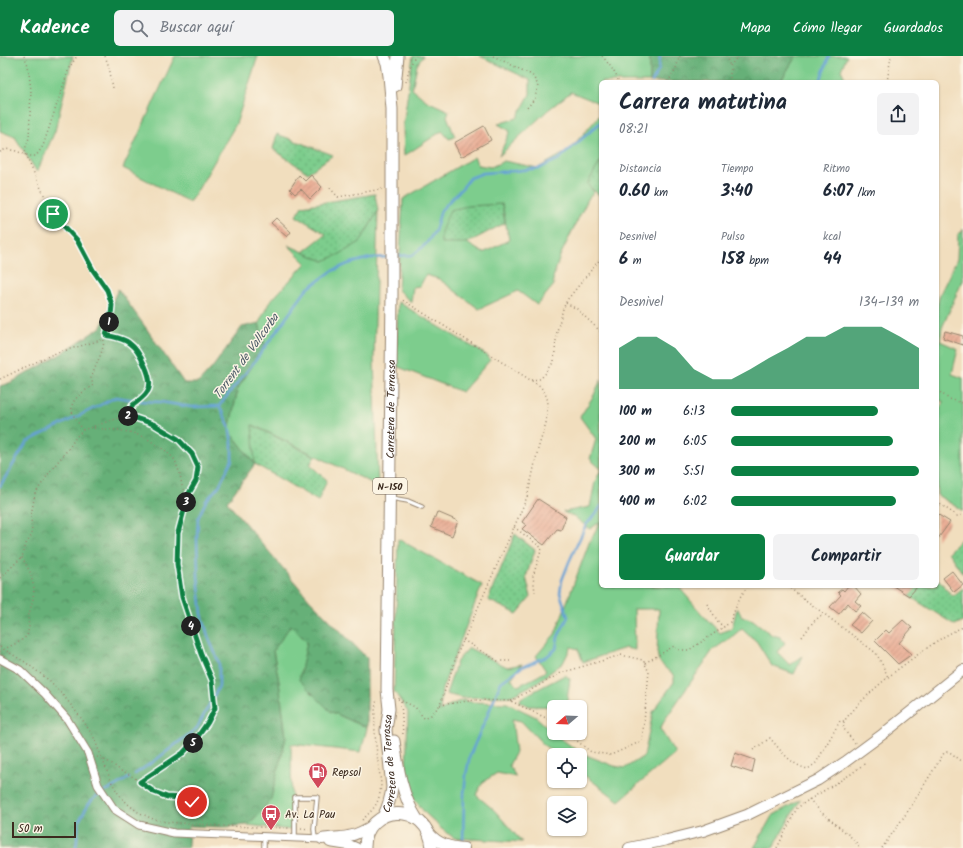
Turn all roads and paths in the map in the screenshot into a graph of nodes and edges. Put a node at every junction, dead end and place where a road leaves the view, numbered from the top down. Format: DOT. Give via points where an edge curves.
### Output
graph roads {
  1 [pos="24,56"];
  2 [pos="77,56"];
  3 [pos="105,56"];
  4 [pos="384,56"];
  5 [pos="398,56"];
  6 [pos="493,56"];
  7 [pos="602,56"];
  8 [pos="680,56"];
  9 [pos="726,56"];
  10 [pos="738,56"];
  11 [pos="891,56"];
  12 [pos="730,66"];
  13 [pos="618,80"];
  14 [pos="669,80"];
  15 [pos="730,80"];
  16 [pos="887,80"];
  17 [pos="113,88"];
  18 [pos="527,108"];
  19 [pos="392,109"];
  20 [pos="0,152"];
  21 [pos="25,154"];
  22 [pos="392,187"];
  23 [pos="330,188"];
  24 [pos="599,260"];
  25 [pos="392,295"];
  26 [pos="566,303"];
  27 [pos="599,330"];
  28 [pos="106,335"];
  29 [pos="103,337"];
  30 [pos="0,379"];
  31 [pos="531,380"];
  32 [pos="939,392"];
  33 [pos="963,403"];
  34 [pos="127,415"];
  35 [pos="89,428"];
  36 [pos="83,430"];
  37 [pos="390,498"];
  38 [pos="187,500"];
  39 [pos="939,503"];
  40 [pos="422,507"];
  41 [pos="963,515"];
  42 [pos="514,527"];
  43 [pos="22,557"];
  44 [pos="0,578"];
  45 [pos="747,588"];
  46 [pos="790,588"];
  47 [pos="535,592"];
  48 [pos="707,604"];
  49 [pos="824,614"];
  50 [pos="724,627"];
  51 [pos="963,627"];
  52 [pos="802,637"];
  53 [pos="463,640"];
  54 [pos="0,647"];
  55 [pos="4,649"];
  56 [pos="0,651"];
  57 [pos="0,659"];
  58 [pos="510,661"];
  59 [pos="645,663"];
  60 [pos="963,670"];
  61 [pos="888,677"];
  62 [pos="388,695"];
  63 [pos="402,701"];
  64 [pos="511,701"];
  65 [pos="440,705"];
  66 [pos="388,709"];
  67 [pos="375,717"];
  68 [pos="547,719"];
  69 [pos="844,721"];
  70 [pos="403,740"];
  71 [pos="576,740"];
  72 [pos="752,750"];
  73 [pos="859,752"];
  74 [pos="88,753"];
  75 [pos="963,762"];
  76 [pos="140,782"];
  77 [pos="809,799"];
  78 [pos="383,817"];
  79 [pos="418,819"];
  80 [pos="361,821"];
  81 [pos="372,826"];
  82 [pos="295,828"];
  83 [pos="314,829"];
  84 [pos="429,833"];
  85 [pos="205,835"];
  86 [pos="264,837"];
  87 [pos="295,838"];
  88 [pos="319,839"];
  89 [pos="264,848"];
  90 [pos="356,848"];
  91 [pos="365,848"];
  92 [pos="432,848"];
  93 [pos="464,848"];
  94 [pos="629,848"];
  95 [pos="777,848"];
  96 [pos="861,848"];
  97 [pos="882,848"];
  1 -- 21 [label="path" via="28,65 31,90 29,138"];
  2 -- 21 [label="path" via="69,68 43,146 36,156"];
  3 -- 17 [label="path"];
  4 -- 19 [label="main road, Carretera de Terrassa / N-150"];
  5 -- 19 [label="main road, Carretera de Terrassa / N-150"];
  6 -- 18 [label="path" via="532,75 538,85 535,98"];
  7 -- 13 [label="path"];
  8 -- 14 [label="path"];
  9 -- 12 [label="path"];
  10 -- 12 [label="path"];
  11 -- 16 [label="path"];
  12 -- 15 [label="path"];
  19 -- 22 [label="main road, Carretera de Terrassa / N-150"];
  20 -- 21 [label="path" via="6,149"];
  21 -- 28 [label="path" via="53,214 77,240 107,290 112,305"];
  22 -- 23 [label="path" via="338,197"];
  22 -- 25 [label="main road, Carretera de Terrassa / N-150"];
  24 -- 26 [label="path"];
  25 -- 31 [label="path"];
  25 -- 37 [label="main road, Carretera de Terrassa / N-150"];
  26 -- 27 [label="path" via="577,309"];
  26 -- 31 [label="path" via="557,331 554,361 540,379"];
  28 -- 29 [label="path"];
  28 -- 34 [label="path" via="133,346 150,378 147,392 132,406"];
  29 -- 30 [label="path" via="101,340 53,354"];
  29 -- 36 [label="path" via="102,351 91,378 93,385 72,403 73,414"];
  31 -- 42 [label="path" via="540,386 548,401 546,423 526,497"];
  32 -- 33 [label="path" via="949,399"];
  34 -- 35 [label="path"];
  34 -- 38 [label="path" via="153,424 178,439 192,454 198,467 196,481"];
  35 -- 36 [label="path"];
  35 -- 38 [label="path" via="133,433 165,450 175,460"];
  36 -- 43 [label="path" via="35,494 31,514 32,535"];
  37 -- 40 [label="lane"];
  37 -- 62 [label="main road, Carretera de Terrassa / N-150"];
  38 -- 76 [label="path" via="178,533 177,564 182,597 212,680 215,708 196,739 183,753"];
  39 -- 41 [label="path" via="957,516"];
  42 -- 47 [label="path" via="542,548 533,576"];
  42 -- 53 [label="path"];
  43 -- 44 [label="path"];
  43 -- 55 [label="path" via="30,572 34,588 28,618 29,627 27,636"];
  45 -- 50 [label="path" via="730,622"];
  46 -- 49 [label="path"];
  48 -- 50 [label="path"];
  49 -- 52 [label="path" via="813,622"];
  49 -- 61 [label="path" via="876,653"];
  50 -- 59 [label="path" via="689,650 679,650 674,646"];
  51 -- 61 [label="path" via="935,642"];
  53 -- 58 [label="path" via="498,661"];
  53 -- 65 [label="path"];
  54 -- 55 [label="path"];
  55 -- 56 [label="path"];
  55 -- 82 [label="path" via="50,681 66,700 94,738 111,781 120,796 138,812 167,822"];
  57 -- 74 [label="street" via="20,670 45,694 67,719"];
  59 -- 64 [label="path" via="643,660 621,655 561,674"];
  59 -- 71 [label="path" via="650,672 642,741 611,755 591,752"];
  60 -- 73 [label="street"];
  61 -- 69 [label="path"];
  62 -- 63 [label="path"];
  62 -- 66 [label="main road, Carretera de Terrassa / N-150"];
  63 -- 65 [label="path" via="415,707 424,718 431,715"];
  63 -- 70 [label="path"];
  64 -- 65 [label="path" via="475,700"];
  64 -- 68 [label="path"];
  66 -- 78 [label="main road, Carretera de Terrassa / N-150" via="386,730 392,796"];
  66 -- 79 [label="main road, Carretera de Terrassa / N-150" via="401,782 409,806"];
  67 -- 80 [label="path" via="380,793 376,807"];
  69 -- 72 [label="path" via="840,721 816,763 808,769 800,768 791,762 770,738"];
  69 -- 73 [label="path" via="844,729"];
  73 -- 77 [label="path" via="864,764"];
  73 -- 94 [label="street" via="818,780 747,815 703,832"];
  74 -- 76 [label="path" via="111,763"];
  74 -- 85 [label="street" via="98,785 114,809 139,825 174,833"];
  75 -- 97 [label="path" via="951,753 944,753"];
  76 -- 85 [label="path" via="167,797 192,802 203,819"];
  77 -- 95 [label="path" via="797,808"];
  77 -- 96 [label="path"];
  78 -- 79 [label="main road, N-150" via="401,813"];
  78 -- 81 [label="main road, N-150"];
  79 -- 84 [label="main road, N-150"];
  81 -- 88 [label="street" via="350,836"];
  81 -- 91 [label="main road" via="366,837"];
  82 -- 83 [label="path"];
  82 -- 83 [label="lane" via="295,796 317,797"];
  82 -- 87 [label="lane"];
  83 -- 88 [label="lane"];
  84 -- 92 [label="main road, N-150"];
  84 -- 93 [label="street" via="436,840 449,846"];
  85 -- 86 [label="street"];
  86 -- 87 [label="street"];
  86 -- 89 [label="lane"];
  87 -- 88 [label="street"];
  88 -- 90 [label="street"];
}
